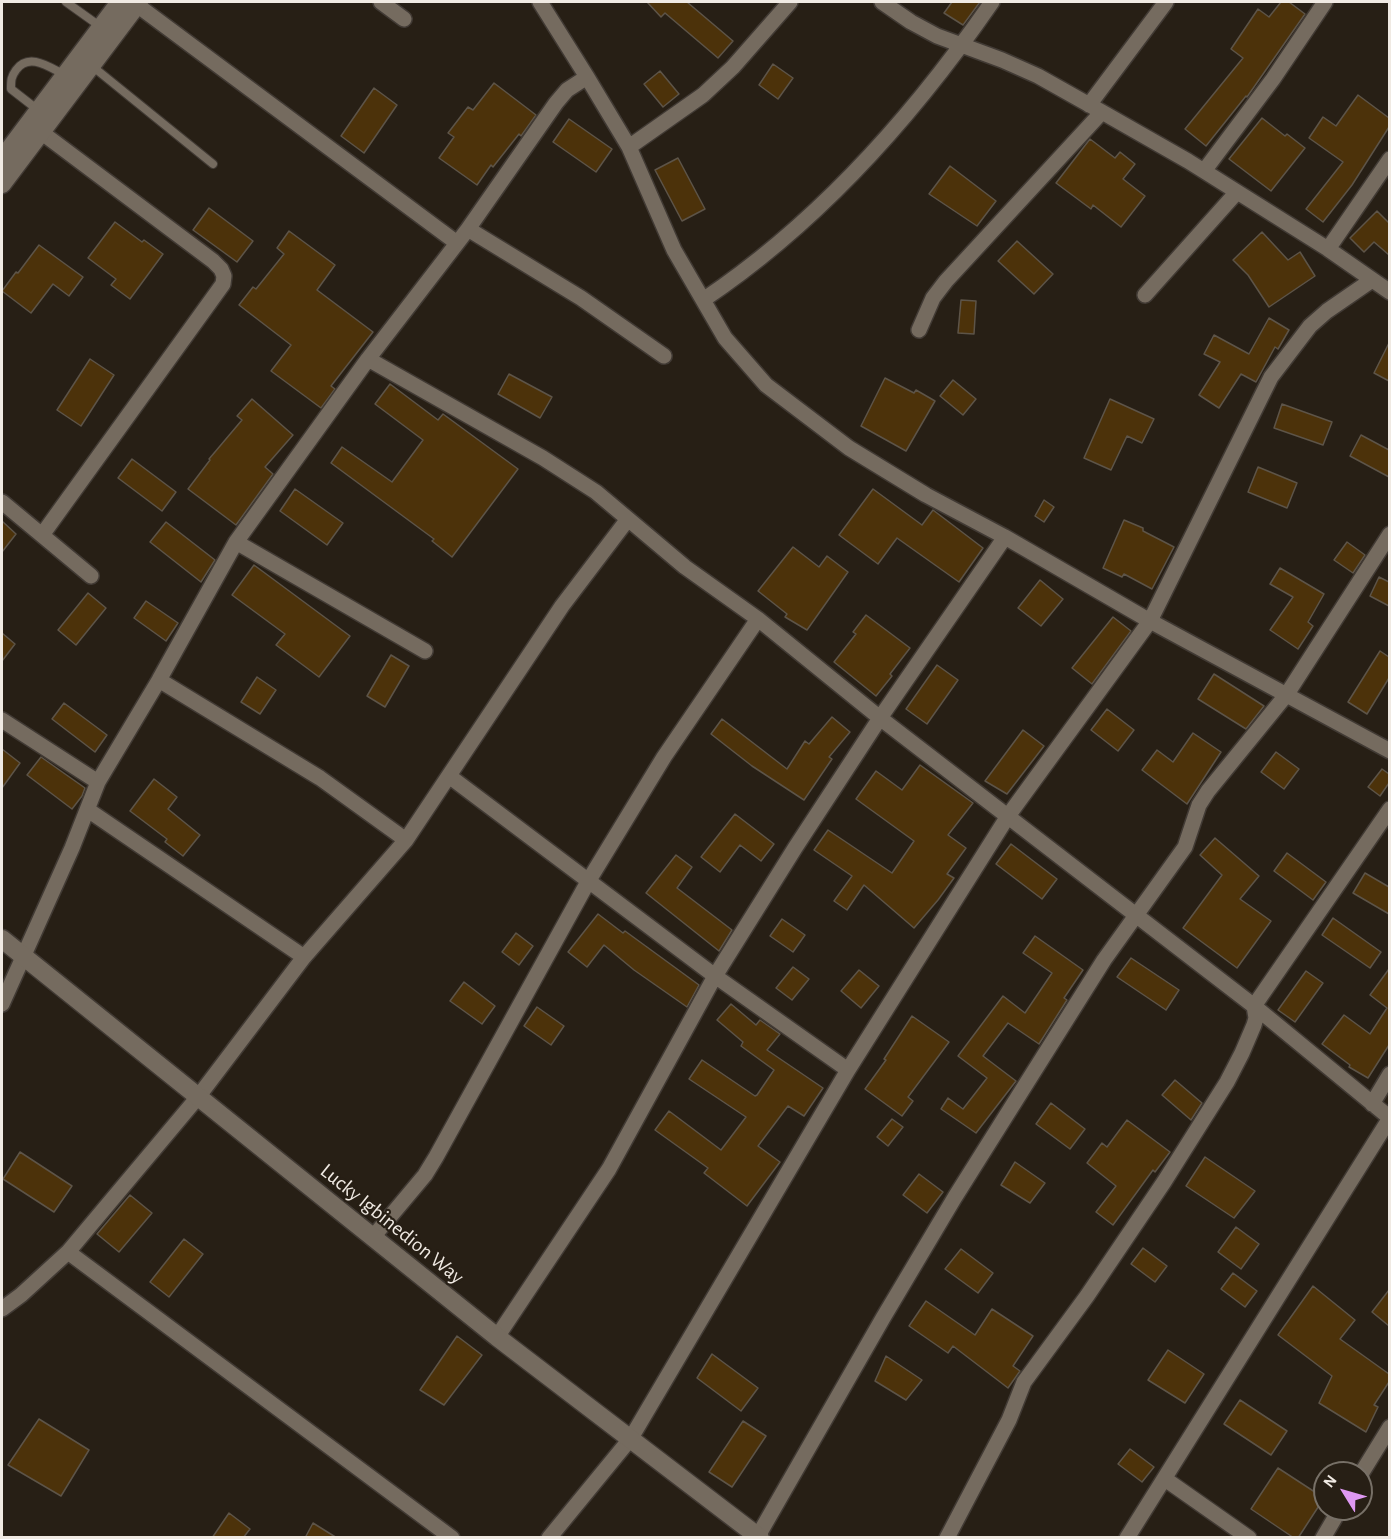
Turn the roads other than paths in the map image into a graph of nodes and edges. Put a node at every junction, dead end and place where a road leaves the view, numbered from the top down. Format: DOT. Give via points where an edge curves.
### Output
graph roads {
  1 [pos="66,2"];
  2 [pos="381,2"];
  3 [pos="540,2"];
  4 [pos="790,2"];
  5 [pos="882,2"];
  6 [pos="992,2"];
  7 [pos="1166,2"];
  8 [pos="1325,2"];
  9 [pos="132,3"];
  10 [pos="404,19"];
  11 [pos="101,27"];
  12 [pos="962,46"];
  13 [pos="91,65"];
  14 [pos="65,75"];
  15 [pos="587,76"];
  16 [pos="1095,108"];
  17 [pos="38,110"];
  18 [pos="41,132"];
  19 [pos="629,147"];
  20 [pos="2,159"];
  21 [pos="1389,159"];
  22 [pos="213,164"];
  23 [pos="1204,171"];
  24 [pos="2,184"];
  25 [pos="1237,192"];
  26 [pos="468,229"];
  27 [pos="457,243"];
  28 [pos="1328,249"];
  29 [pos="1372,279"];
  30 [pos="1389,292"];
  31 [pos="1145,295"];
  32 [pos="703,300"];
  33 [pos="919,330"];
  34 [pos="664,356"];
  35 [pos="368,359"];
  36 [pos="2,502"];
  37 [pos="628,519"];
  38 [pos="1389,534"];
  39 [pos="42,535"];
  40 [pos="1005,537"];
  41 [pos="236,542"];
  42 [pos="91,576"];
  43 [pos="758,619"];
  44 [pos="1150,621"];
  45 [pos="425,651"];
  46 [pos="159,680"];
  47 [pos="1287,694"];
  48 [pos="880,718"];
  49 [pos="2,720"];
  50 [pos="1389,751"];
  51 [pos="449,776"];
  52 [pos="98,782"];
  53 [pos="1389,809"];
  54 [pos="88,810"];
  55 [pos="1008,816"];
  56 [pos="406,840"];
  57 [pos="589,880"];
  58 [pos="1135,915"];
  59 [pos="2,939"];
  60 [pos="22,956"];
  61 [pos="304,957"];
  62 [pos="715,976"];
  63 [pos="2,1004"];
  64 [pos="1254,1006"];
  65 [pos="848,1070"];
  66 [pos="1389,1074"];
  67 [pos="198,1096"];
  68 [pos="1371,1104"];
  69 [pos="1389,1118"];
  70 [pos="373,1237"];
  71 [pos="68,1252"];
  72 [pos="2,1309"];
  73 [pos="497,1337"];
  74 [pos="1389,1427"];
  75 [pos="631,1438"];
  76 [pos="1369,1461"];
  77 [pos="1165,1479"];
  78 [pos="1333,1521"];
  79 [pos="759,1537"];
  80 [pos="452,1538"];
  81 [pos="549,1538"];
  82 [pos="947,1538"];
  83 [pos="1127,1538"];
  84 [pos="1249,1538"];
  85 [pos="1323,1538"];
  1 -- 11 [label="lane"];
  2 -- 10 [label="street"];
  3 -- 15 [label="street"];
  4 -- 19 [label="street" via="703,95"];
  5 -- 12 [label="street" via="920,27"];
  6 -- 12 [label="street"];
  7 -- 16 [label="street"];
  8 -- 23 [label="street"];
  9 -- 11 [label="street"];
  9 -- 13 [label="street"];
  9 -- 27 [label="street"];
  11 -- 14 [label="street"];
  12 -- 16 [label="street" via="1029,72"];
  12 -- 32 [label="street" via="883,140 814,210 743,273"];
  13 -- 18 [label="street"];
  13 -- 22 [label="lane"];
  14 -- 17 [label="street"];
  14 -- 17 [label="lane" via="37,62 20,64 11,78 11,89"];
  15 -- 19 [label="street"];
  15 -- 26 [label="street" via="556,103"];
  16 -- 23 [label="street"];
  16 -- 33 [label="street" via="946,281 933,298"];
  17 -- 20 [label="street"];
  18 -- 24 [label="street"];
  18 -- 39 [label="street" via="213,261 224,276 223,284"];
  19 -- 32 [label="street" via="674,250"];
  21 -- 28 [label="street"];
  23 -- 25 [label="street"];
  25 -- 28 [label="street"];
  25 -- 31 [label="street"];
  26 -- 27 [label="street"];
  26 -- 34 [label="street" via="581,298"];
  27 -- 35 [label="street"];
  28 -- 29 [label="street"];
  29 -- 30 [label="street"];
  29 -- 44 [label="street" via="1310,326 1272,377"];
  32 -- 40 [label="street" via="725,338 766,385 849,448"];
  35 -- 37 [label="street" via="543,458 596,492"];
  35 -- 41 [label="street"];
  36 -- 39 [label="street"];
  37 -- 43 [label="street" via="685,567"];
  37 -- 51 [label="street" via="562,606"];
  38 -- 47 [label="street"];
  39 -- 42 [label="street"];
  40 -- 44 [label="street"];
  40 -- 48 [label="street"];
  41 -- 45 [label="street"];
  41 -- 46 [label="street"];
  43 -- 48 [label="street"];
  43 -- 57 [label="street" via="664,757"];
  44 -- 47 [label="street"];
  44 -- 55 [label="street"];
  46 -- 52 [label="street"];
  46 -- 56 [label="street" via="320,778"];
  47 -- 50 [label="street"];
  47 -- 58 [label="street" via="1208,791 1199,805 1185,847"];
  48 -- 55 [label="street"];
  48 -- 62 [label="street"];
  49 -- 52 [label="street"];
  51 -- 56 [label="street"];
  51 -- 57 [label="street"];
  52 -- 54 [label="street"];
  53 -- 64 [label="street"];
  54 -- 60 [label="street"];
  54 -- 61 [label="street"];
  55 -- 58 [label="street"];
  55 -- 65 [label="street"];
  56 -- 61 [label="street"];
  57 -- 62 [label="street"];
  57 -- 70 [label="street" via="436,1157"];
  58 -- 64 [label="street"];
  58 -- 79 [label="street" via="944,1216"];
  59 -- 60 [label="street, Lucky Igbinedion Way"];
  60 -- 63 [label="street"];
  60 -- 67 [label="street, Lucky Igbinedion Way"];
  61 -- 67 [label="street"];
  62 -- 65 [label="street"];
  62 -- 73 [label="street" via="609,1169"];
  64 -- 68 [label="street"];
  64 -- 82 [label="street" via="1254,1025 1230,1076 1164,1182 1024,1382 1009,1420"];
  65 -- 75 [label="street"];
  66 -- 68 [label="street"];
  67 -- 70 [label="street, Lucky Igbinedion Way"];
  67 -- 71 [label="street"];
  68 -- 69 [label="street"];
  69 -- 77 [label="street"];
  70 -- 73 [label="street, Lucky Igbinedion Way"];
  71 -- 72 [label="street"];
  71 -- 80 [label="street"];
  73 -- 75 [label="street, Lucky Igbinedion Way"];
  74 -- 76 [label="street"];
  75 -- 79 [label="street, Lucky Igbinedion Way"];
  75 -- 81 [label="street"];
  77 -- 83 [label="street"];
  77 -- 84 [label="street"];
  78 -- 85 [label="street"];
}
